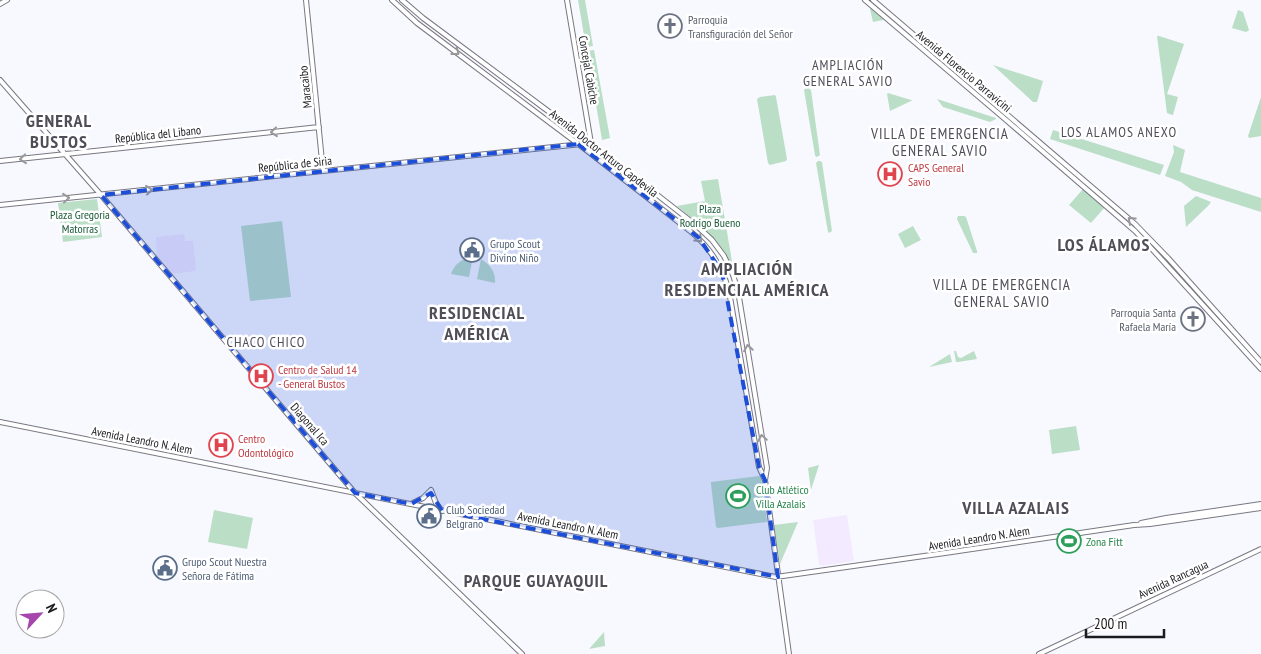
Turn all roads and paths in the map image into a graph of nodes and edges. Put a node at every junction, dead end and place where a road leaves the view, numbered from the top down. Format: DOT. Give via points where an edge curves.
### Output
graph roads {
  1 [pos="7,0"];
  2 [pos="306,0"];
  3 [pos="392,0"];
  4 [pos="402,0"];
  5 [pos="567,0"];
  6 [pos="865,0"];
  7 [pos="873,0"];
  8 [pos="0,4"];
  9 [pos="0,80"];
  10 [pos="319,127"];
  11 [pos="592,143"];
  12 [pos="578,144"];
  13 [pos="65,154"];
  14 [pos="597,160"];
  15 [pos="0,161"];
  16 [pos="324,171"];
  17 [pos="100,195"];
  18 [pos="0,205"];
  19 [pos="1261,362"];
  20 [pos="1261,369"];
  21 [pos="0,422"];
  22 [pos="765,480"];
  23 [pos="356,493"];
  24 [pos="411,504"];
  25 [pos="1261,504"];
  26 [pos="1261,508"];
  27 [pos="442,510"];
  28 [pos="1136,524"];
  29 [pos="1261,549"];
  30 [pos="778,577"];
  31 [pos="522,654"];
  32 [pos="789,654"];
  33 [pos="1040,654"];
  1 -- 8 [label="main road"];
  2 -- 10 [label="main road, Maracaibo"];
  3 -- 12 [label="main road, Avenida Doctor Arturo Capdevila, one-way" via="417,23"];
  4 -- 11 [label="main road, Avenida Doctor Arturo Capdevila"];
  5 -- 11 [label="main road, Concejal Cabiche"];
  6 -- 20 [label="main road, Avenida Florencio Parravicini" via="1135,232"];
  19 -- 7 [label="main road, Avenida Florencio Parravicini, one-way" via="1135,224"];
  9 -- 13 [label="main road, Diagonal Ica"];
  10 -- 13 [label="main road, República del Libano, one-way"];
  10 -- 16 [label="main road, Maracaibo"];
  11 -- 12 [label="main road, República de Siria"];
  11 -- 14 [label="main road, Concejal Cabiche"];
  22 -- 11 [label="main road, Avenida Doctor Arturo Capdevila, one-way" via="767,468 738,291 728,263 698,226"];
  12 -- 14 [label="main road, Avenida Doctor Arturo Capdevila"];
  12 -- 16 [label="main road, República de Siria"];
  13 -- 15 [label="main road, República del Libano, one-way"];
  13 -- 17 [label="main road, Diagonal Ica"];
  14 -- 22 [label="main road, Avenida Doctor Arturo Capdevila, one-way" via="699,238 719,265 728,291 759,467"];
  17 -- 16 [label="main road, República de Siria, one-way"];
  18 -- 17 [label="main road, República de Siria, one-way"];
  17 -- 23 [label="main road, Diagonal Ica"];
  21 -- 23 [label="main road, Avenida Leandro N. Alem"];
  22 -- 30 [label="main road, Avenida Doctor Arturo Capdevila"];
  23 -- 24 [label="main road, Avenida Leandro N. Alem"];
  23 -- 31 [label="main road, Diagonal Ica"];
  24 -- 27 [label="main road, Avenida Leandro N. Alem"];
  24 -- 27 [label="main road" via="431,490"];
  25 -- 28 [label="main road, Avenida Leandro N. Alem"];
  26 -- 28 [label="main road, Avenida Leandro N. Alem"];
  27 -- 30 [label="main road, Avenida Leandro N. Alem"];
  28 -- 30 [label="main road, Avenida Leandro N. Alem"];
  29 -- 33 [label="main road, Avenida Rancagua"];
  30 -- 32 [label="main road, Avenida Doctor Arturo Capdevila"];
}
